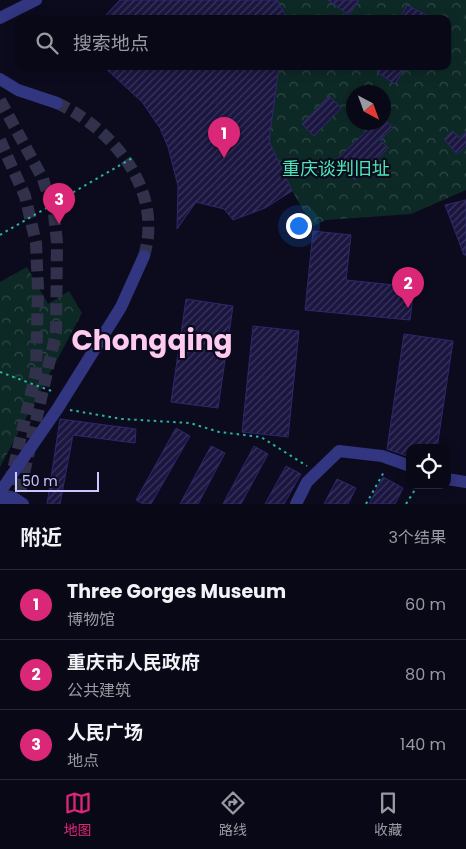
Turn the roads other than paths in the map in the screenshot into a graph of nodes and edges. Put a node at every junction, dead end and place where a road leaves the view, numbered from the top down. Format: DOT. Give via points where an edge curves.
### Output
graph roads {
  1 [pos="36,0"];
  2 [pos="0,18"];
  3 [pos="0,79"];
  4 [pos="56,103"];
  5 [pos="144,256"];
  6 [pos="406,465"];
  7 [pos="451,480"];
  8 [pos="466,482"];
  9 [pos="0,492"];
  10 [pos="0,500"];
  11 [pos="23,504"];
  12 [pos="296,504"];
  1 -- 2 [label="street"];
  3 -- 4 [label="street" via="12,87"];
  5 -- 9 [label="street" via="122,307"];
  6 -- 12 [label="street" via="382,456 339,451 307,482"];
  7 -- 8 [label="street"];
  10 -- 11 [label="street" via="14,498"];
}
